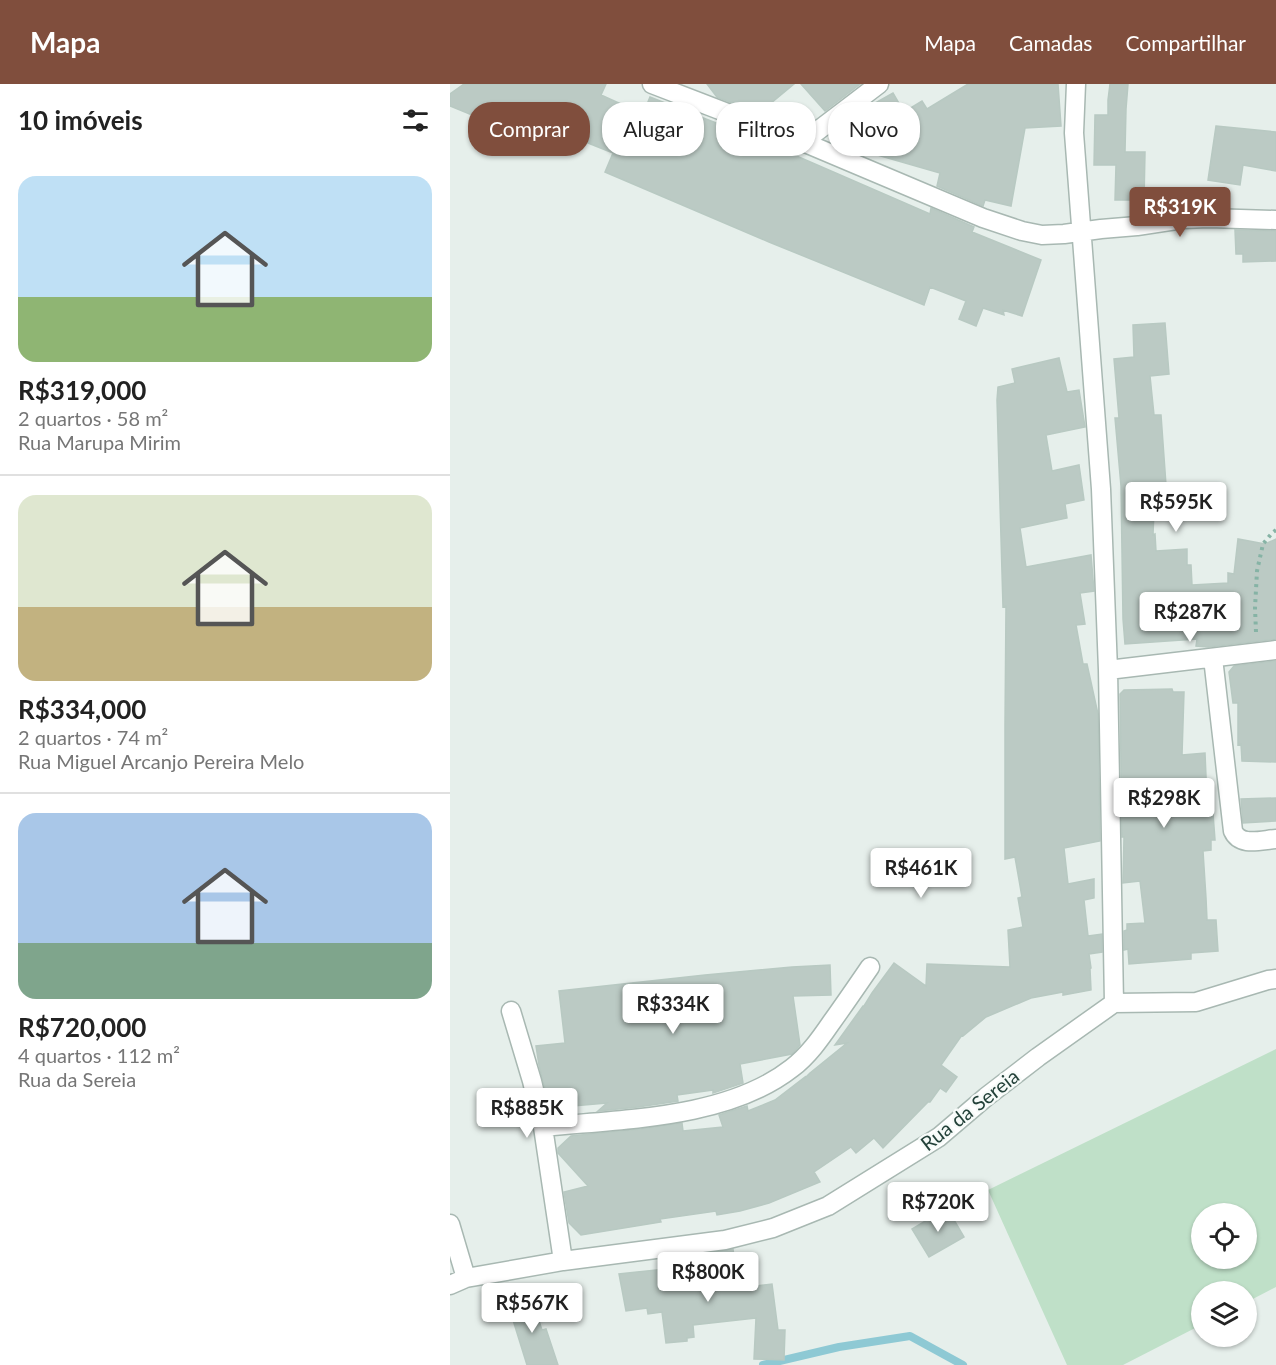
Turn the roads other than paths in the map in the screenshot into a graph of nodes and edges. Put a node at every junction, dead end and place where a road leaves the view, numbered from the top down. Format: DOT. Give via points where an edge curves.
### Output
graph roads {
  1 [pos="652,84"];
  2 [pos="879,84"];
  3 [pos="1076,84"];
  4 [pos="716,109"];
  5 [pos="816,132"];
  6 [pos="816,148"];
  7 [pos="1276,220"];
  8 [pos="1082,232"];
  9 [pos="1276,650"];
  10 [pos="1213,658"];
  11 [pos="1108,670"];
  12 [pos="1276,839"];
  13 [pos="870,967"];
  14 [pos="1276,980"];
  15 [pos="1114,1003"];
  16 [pos="511,1011"];
  17 [pos="543,1126"];
  18 [pos="450,1224"];
  19 [pos="563,1261"];
  20 [pos="458,1281"];
  1 -- 4 [label="street"];
  2 -- 5 [label="street"];
  3 -- 8 [label="street" via="1074,133"];
  6 -- 8 [label="street" via="1012,228 1042,234"];
  7 -- 8 [label="street" via="1197,218"];
  8 -- 11 [label="street" via="1101,489"];
  9 -- 10 [label="street"];
  10 -- 11 [label="street"];
  10 -- 12 [label="street" via="1234,835 1247,842"];
  11 -- 15 [label="street"];
  13 -- 17 [label="street" via="815,1045 793,1068 765,1086 724,1102 673,1114"];
  14 -- 15 [label="street" via="1196,1002"];
  15 -- 19 [label="street, Rua da Sereia" via="1038,1057 939,1137 828,1206 773,1228 725,1240"];
  16 -- 17 [label="street"];
  17 -- 19 [label="street"];
  18 -- 20 [label="street"];
  19 -- 20 [label="street, Rua da Sereia"];
}
